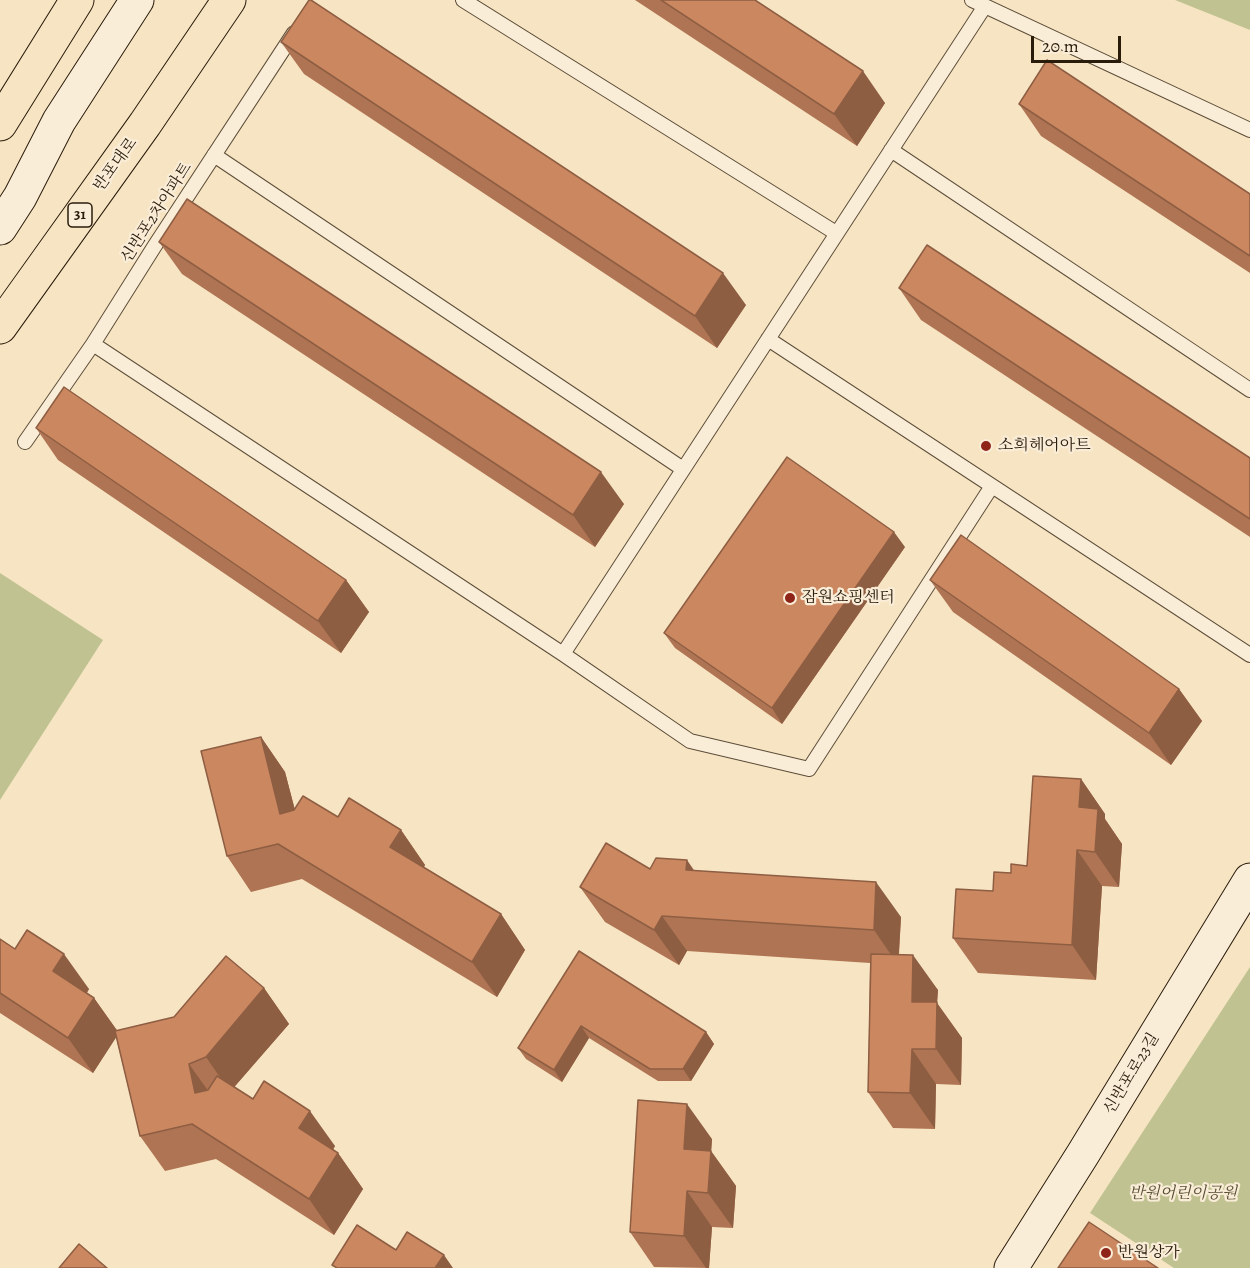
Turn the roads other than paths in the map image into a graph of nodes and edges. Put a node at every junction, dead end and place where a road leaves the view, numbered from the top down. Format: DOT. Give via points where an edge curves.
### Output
graph roads {
  1 [pos="77,0"];
  2 [pos="136,0"];
  3 [pos="229,0"];
  4 [pos="464,0"];
  5 [pos="979,3"];
  6 [pos="302,19"];
  7 [pos="59,121"];
  8 [pos="0,124"];
  9 [pos="1250,130"];
  10 [pos="891,150"];
  11 [pos="214,155"];
  12 [pos="0,186"];
  13 [pos="0,228"];
  14 [pos="836,233"];
  15 [pos="0,327"];
  16 [pos="768,339"];
  17 [pos="93,344"];
  18 [pos="1250,390"];
  19 [pos="25,442"];
  20 [pos="683,469"];
  21 [pos="992,486"];
  22 [pos="563,654"];
  23 [pos="1250,656"];
  24 [pos="1250,880"];
  25 [pos="1011,1268"];
  1 -- 8 [label="main road"];
  2 -- 7 [label="street"];
  3 -- 15 [label="main road, 반포대로 / 31"];
  4 -- 14 [label="lane"];
  5 -- 9 [label="lane"];
  5 -- 10 [label="lane"];
  6 -- 11 [label="lane, 신반포2차아파트"];
  7 -- 12 [label="street"];
  7 -- 13 [label="street"];
  10 -- 14 [label="lane"];
  10 -- 18 [label="lane"];
  11 -- 17 [label="lane, 신반포2차아파트"];
  11 -- 20 [label="lane"];
  14 -- 16 [label="lane"];
  16 -- 20 [label="lane"];
  16 -- 21 [label="lane"];
  17 -- 19 [label="lane, 신반포2차아파트"];
  17 -- 22 [label="lane"];
  20 -- 22 [label="lane"];
  21 -- 22 [label="lane" via="809,769 690,741"];
  21 -- 23 [label="lane"];
  24 -- 25 [label="street, 신반포로23길"];
}
